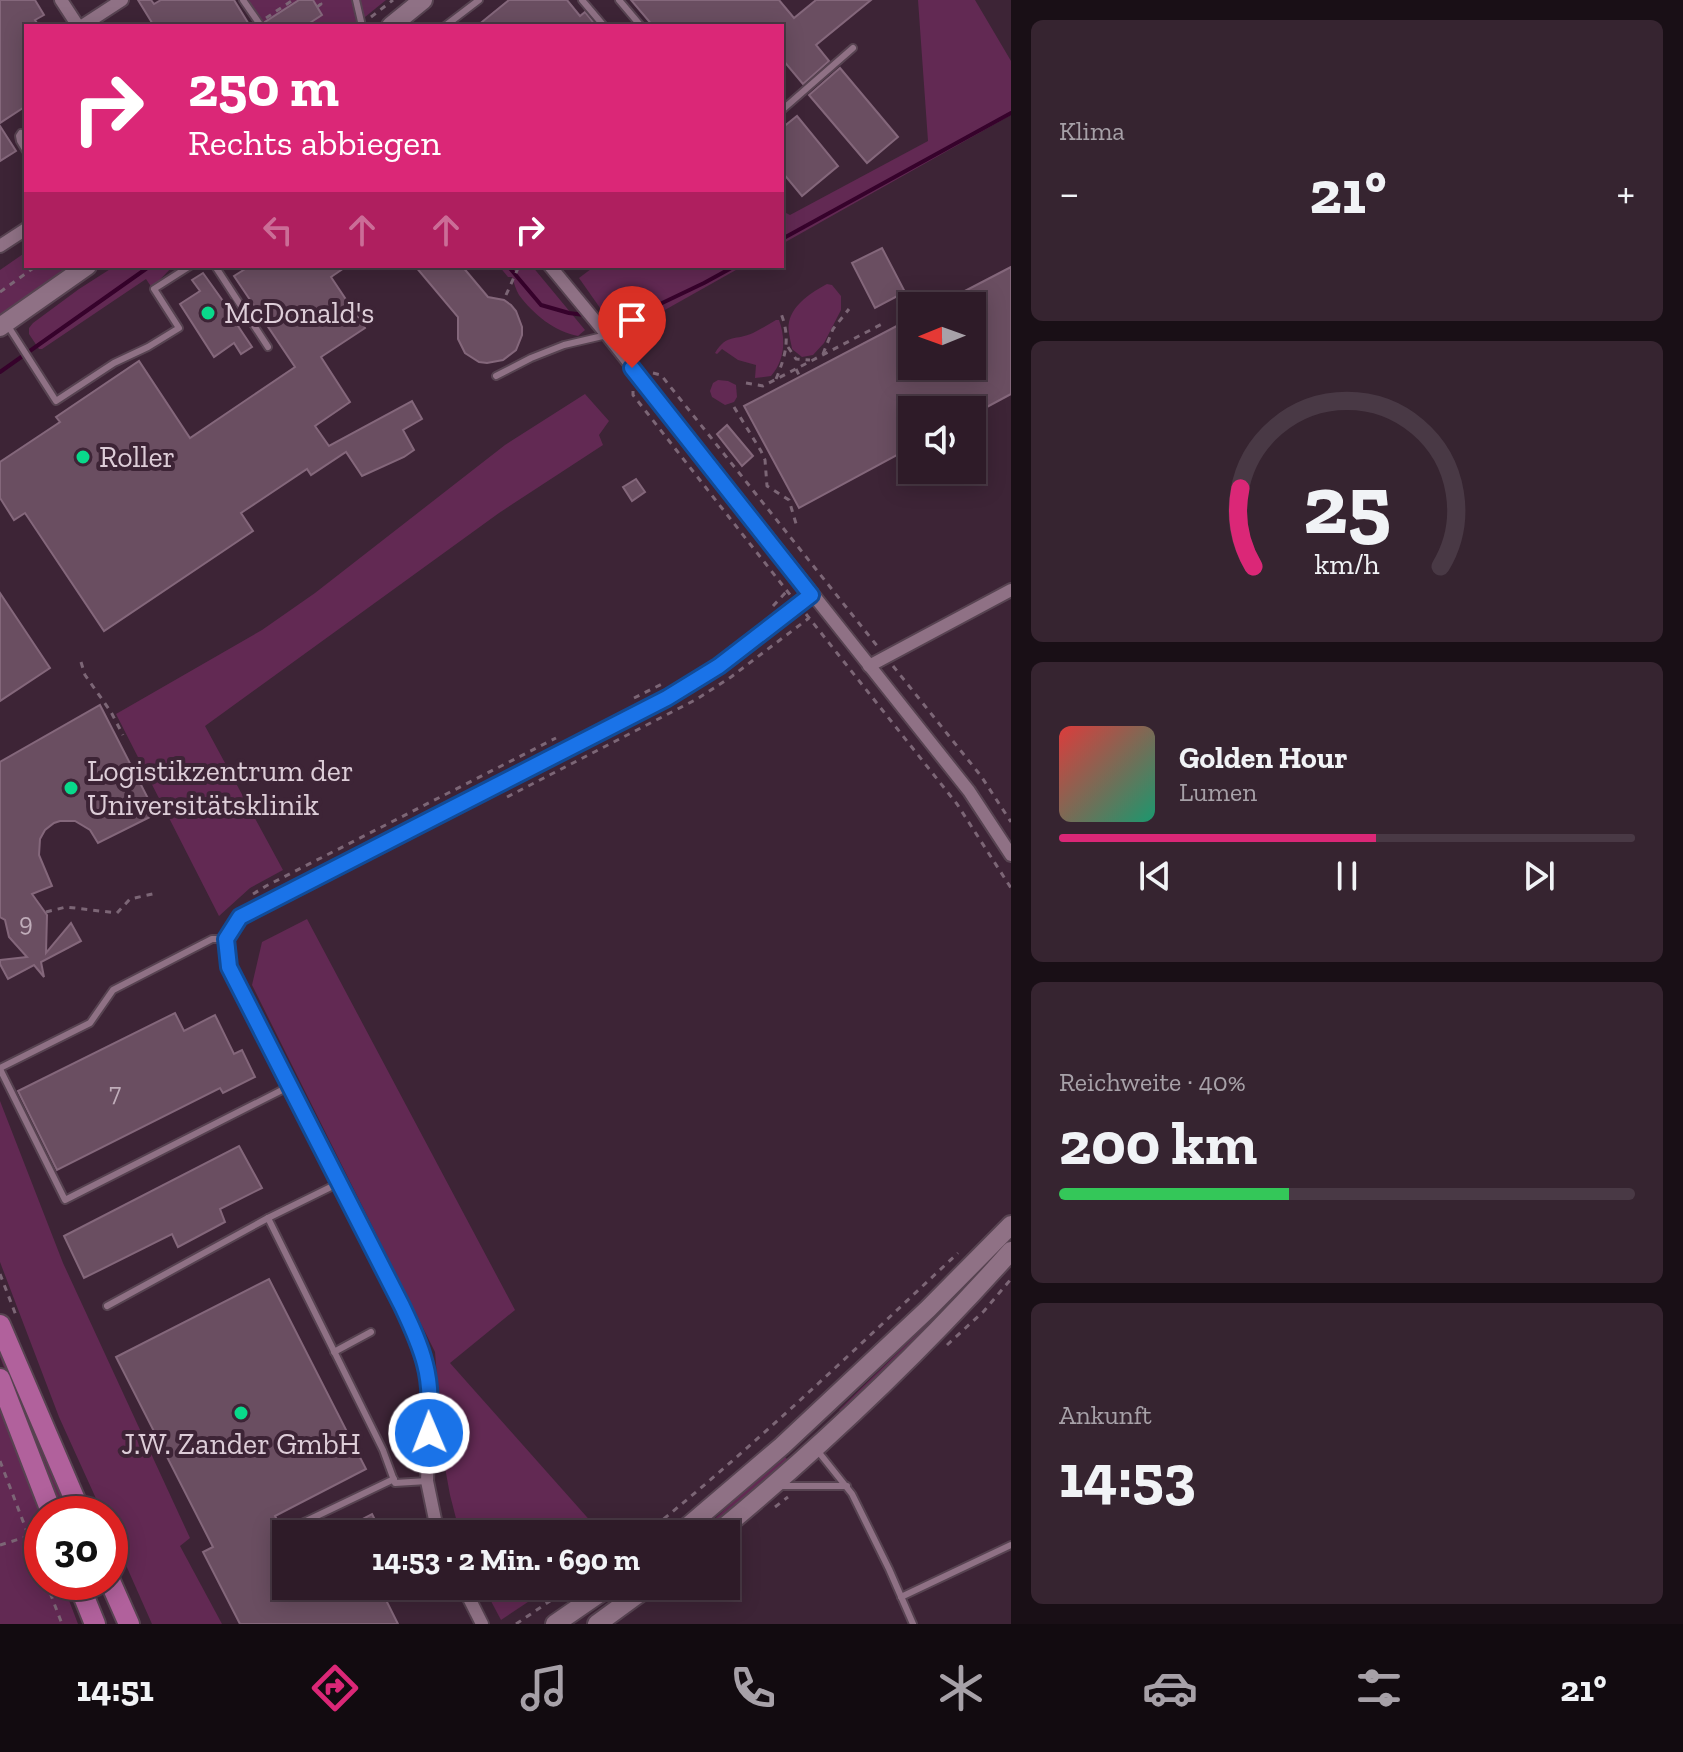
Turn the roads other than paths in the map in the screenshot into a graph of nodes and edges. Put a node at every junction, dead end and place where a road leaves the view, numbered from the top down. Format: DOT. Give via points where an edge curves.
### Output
graph roads {
  1 [pos="61,0"];
  2 [pos="122,0"];
  3 [pos="243,0"];
  4 [pos="356,0"];
  5 [pos="423,0"];
  6 [pos="479,0"];
  7 [pos="582,0"];
  8 [pos="619,0"];
  9 [pos="259,23"];
  10 [pos="79,24"];
  11 [pos="83,24"];
  12 [pos="361,24"];
  13 [pos="393,24"];
  14 [pos="448,24"];
  15 [pos="602,24"];
  16 [pos="639,24"];
  17 [pos="853,48"];
  18 [pos="784,108"];
  19 [pos="21,133"];
  20 [pos="24,148"];
  21 [pos="24,230"];
  22 [pos="0,246"];
  23 [pos="84,268"];
  24 [pos="187,268"];
  25 [pos="216,268"];
  26 [pos="552,268"];
  27 [pos="7,329"];
  28 [pos="603,331"];
  29 [pos="268,347"];
  30 [pos="496,376"];
  31 [pos="1011,590"];
  32 [pos="811,595"];
  33 [pos="869,666"];
  34 [pos="1011,855"];
  35 [pos="226,939"];
  36 [pos="0,1069"];
  37 [pos="290,1086"];
  38 [pos="340,1183"];
  39 [pos="268,1218"];
  40 [pos="1011,1225"];
  41 [pos="1011,1251"];
  42 [pos="107,1306"];
  43 [pos="0,1325"];
  44 [pos="371,1332"];
  45 [pos="334,1352"];
  46 [pos="0,1379"];
  47 [pos="798,1430"];
  48 [pos="814,1448"];
  49 [pos="394,1479"];
  50 [pos="427,1481"];
  51 [pos="772,1486"];
  52 [pos="847,1486"];
  53 [pos="45,1496"];
  54 [pos="73,1496"];
  55 [pos="308,1520"];
  56 [pos="435,1520"];
  57 [pos="696,1520"];
  58 [pos="732,1520"];
  59 [pos="1011,1545"];
  60 [pos="901,1597"];
  61 [pos="85,1600"];
  62 [pos="118,1600"];
  63 [pos="470,1600"];
  64 [pos="590,1600"];
  65 [pos="630,1600"];
  66 [pos="95,1624"];
  67 [pos="129,1624"];
  68 [pos="482,1624"];
  69 [pos="555,1624"];
  70 [pos="597,1624"];
  71 [pos="913,1624"];
  1 -- 10 [label="street"];
  2 -- 11 [label="street"];
  3 -- 9 [label="lane"];
  4 -- 12 [label="lane"];
  5 -- 13 [label="main road"];
  6 -- 14 [label="lane"];
  7 -- 15 [label="lane"];
  8 -- 16 [label="lane"];
  17 -- 18 [label="lane"];
  19 -- 20 [label="lane"];
  21 -- 22 [label="street"];
  23 -- 27 [label="main road"];
  24 -- 27 [label="lane" via="154,289 179,328 56,401"];
  25 -- 29 [label="lane"];
  26 -- 28 [label="street"];
  28 -- 30 [label="lane"];
  28 -- 32 [label="street"];
  31 -- 33 [label="street"];
  32 -- 33 [label="street"];
  32 -- 35 [label="street" via="719,666 667,698 240,917"];
  33 -- 34 [label="street" via="969,791"];
  35 -- 36 [label="lane" via="212,939 113,990 90,1023"];
  35 -- 37 [label="street" via="229,967"];
  36 -- 37 [label="lane" via="65,1200"];
  37 -- 38 [label="street"];
  38 -- 39 [label="lane"];
  38 -- 50 [label="street" via="402,1306 426,1367"];
  39 -- 42 [label="lane"];
  39 -- 45 [label="lane"];
  40 -- 47 [label="main road"];
  41 -- 48 [label="main road" via="939,1329"];
  43 -- 54 [label="main road"];
  44 -- 45 [label="lane"];
  45 -- 49 [label="lane"];
  46 -- 53 [label="main road"];
  47 -- 48 [label="main road"];
  47 -- 57 [label="main road"];
  48 -- 51 [label="main road"];
  48 -- 52 [label="lane"];
  49 -- 50 [label="lane"];
  49 -- 55 [label="lane"];
  50 -- 56 [label="street"];
  51 -- 52 [label="lane"];
  51 -- 58 [label="main road"];
  52 -- 60 [label="lane"];
  59 -- 60 [label="lane"];
  60 -- 71 [label="lane"];
  61 -- 66 [label="main road"];
  62 -- 67 [label="main road"];
  63 -- 68 [label="street"];
  64 -- 69 [label="main road"];
  65 -- 70 [label="main road"];
}
